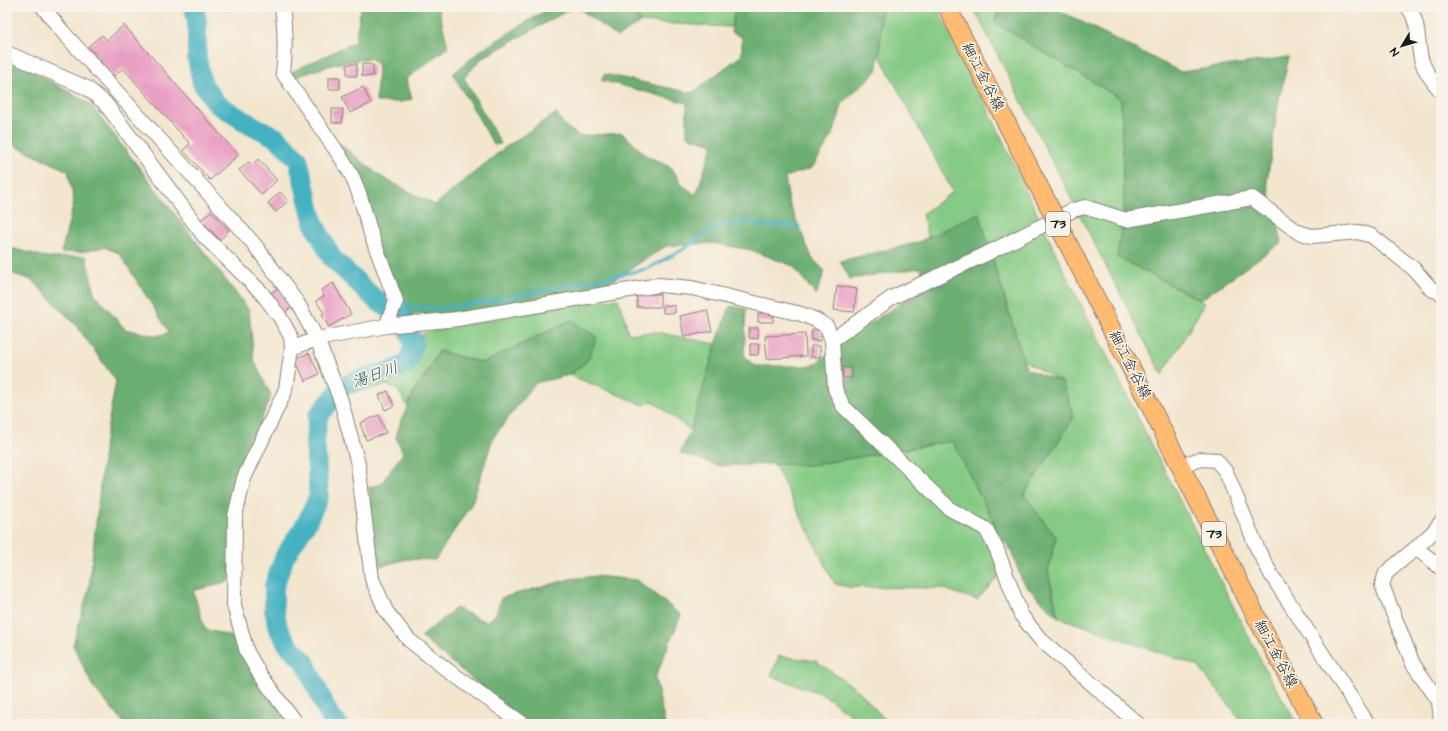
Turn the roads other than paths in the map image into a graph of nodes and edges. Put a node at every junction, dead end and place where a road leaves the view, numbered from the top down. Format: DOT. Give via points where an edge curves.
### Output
graph roads {
  1 [pos="43,7"];
  2 [pos="282,7"];
  3 [pos="946,7"];
  4 [pos="1408,7"];
  5 [pos="7,52"];
  6 [pos="1441,90"];
  7 [pos="1441,293"];
  8 [pos="386,326"];
  9 [pos="317,339"];
  10 [pos="832,340"];
  11 [pos="292,348"];
  12 [pos="1180,466"];
  13 [pos="1441,522"];
  14 [pos="1416,548"];
  15 [pos="1441,568"];
  16 [pos="1441,721"];
  17 [pos="296,724"];
  18 [pos="523,724"];
  19 [pos="1138,724"];
  20 [pos="1314,724"];
  21 [pos="1368,724"];
  1 -- 9 [label="street" via="254,244 298,304"];
  2 -- 8 [label="street" via="286,53 283,73 340,156 359,193 396,301"];
  3 -- 12 [label="main road, 細江金谷線 / 73, bridge"];
  4 -- 6 [label="street" via="1418,29 1422,61 1431,80"];
  5 -- 11 [label="street" via="87,88 105,103 204,236 261,292 280,317 291,337"];
  7 -- 10 [label="street" via="1431,289 1414,269 1372,236 1358,232 1312,236 1298,232 1252,198 1126,220 1085,208 1073,210 984,255 893,296"];
  8 -- 9 [label="street"];
  8 -- 10 [label="street" via="457,318 659,285 692,288 801,314 827,327"];
  9 -- 11 [label="street"];
  9 -- 18 [label="street" via="341,401 358,464 372,579 386,611 409,640"];
  10 -- 19 [label="street" via="835,389 843,406 950,509 986,529 997,550 1020,615 1040,639"];
  11 -- 17 [label="street" via="286,389 244,478 235,516 234,605 247,652 259,674"];
  12 -- 20 [label="main road, 細江金谷線 / 73"];
  12 -- 21 [label="street" via="1200,459 1216,460 1226,472 1258,550 1272,576"];
  13 -- 14 [label="street"];
  14 -- 15 [label="street"];
  14 -- 16 [label="street" via="1386,573 1382,586 1412,664 1439,701"];
}
